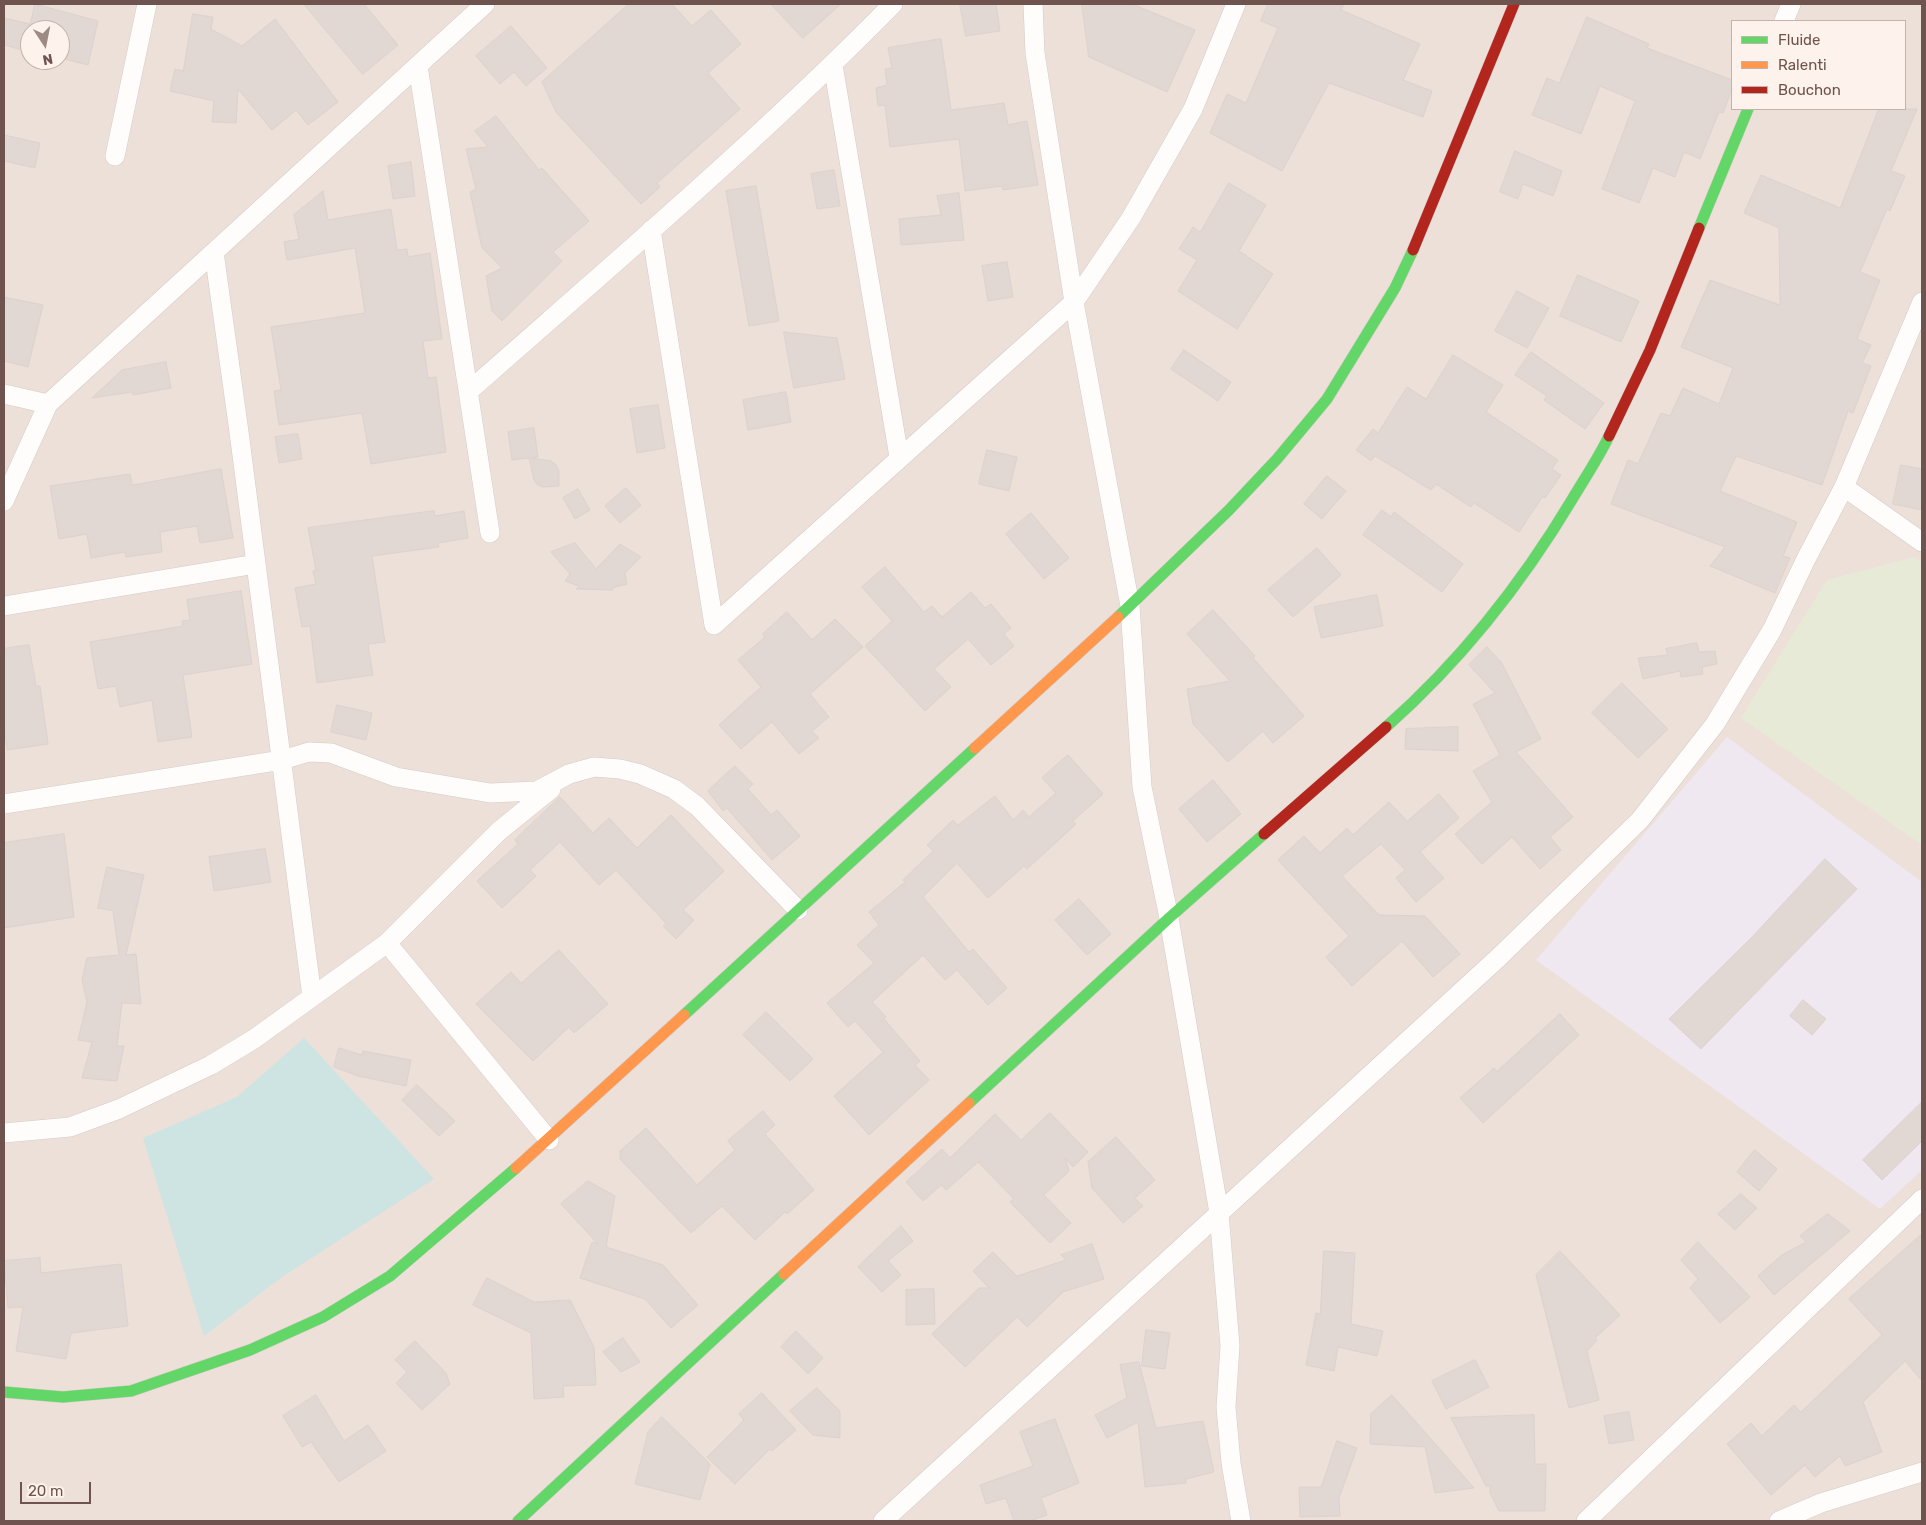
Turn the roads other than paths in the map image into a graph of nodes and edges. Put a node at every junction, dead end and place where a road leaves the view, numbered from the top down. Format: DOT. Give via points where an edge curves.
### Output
graph roads {
  1 [pos="148,4"];
  2 [pos="485,4"];
  3 [pos="893,4"];
  4 [pos="1033,4"];
  5 [pos="1236,4"];
  6 [pos="1514,4"];
  7 [pos="1791,4"];
  8 [pos="1784,20"];
  9 [pos="833,65"];
  10 [pos="418,66"];
  11 [pos="1748,110"];
  12 [pos="115,156"];
  13 [pos="651,230"];
  14 [pos="214,252"];
  15 [pos="1074,302"];
  16 [pos="1922,302"];
  17 [pos="470,390"];
  18 [pos="4,394"];
  19 [pos="48,404"];
  20 [pos="899,457"];
  21 [pos="1844,487"];
  22 [pos="4,500"];
  23 [pos="490,533"];
  24 [pos="1922,542"];
  25 [pos="256,564"];
  26 [pos="4,606"];
  27 [pos="1130,606"];
  28 [pos="282,760"];
  29 [pos="569,774"];
  30 [pos="4,804"];
  31 [pos="798,910"];
  32 [pos="1169,918"];
  33 [pos="387,943"];
  34 [pos="312,996"];
  35 [pos="4,1133"];
  36 [pos="549,1140"];
  37 [pos="1922,1199"];
  38 [pos="1219,1213"];
  39 [pos="4,1392"];
  40 [pos="1922,1472"];
  41 [pos="899,1514"];
  42 [pos="518,1521"];
  43 [pos="883,1521"];
  44 [pos="1241,1521"];
  45 [pos="1586,1521"];
  46 [pos="1779,1521"];
  1 -- 12 [label="street"];
  2 -- 10 [label="street"];
  3 -- 9 [label="street"];
  4 -- 15 [label="street" via="1036,53"];
  5 -- 15 [label="street" via="1193,109 1131,218"];
  6 -- 27 [label="street" via="1424,228 1395,288 1342,376 1277,459"];
  7 -- 8 [label="street"];
  9 -- 13 [label="street"];
  9 -- 20 [label="street"];
  10 -- 14 [label="street"];
  10 -- 17 [label="street"];
  11 -- 32 [label="street" via="1650,350 1605,445 1532,562 1489,622 1423,694"];
  13 -- 17 [label="street"];
  13 -- 20 [label="street" via="714,625"];
  14 -- 19 [label="street"];
  14 -- 25 [label="street"];
  15 -- 20 [label="street"];
  15 -- 27 [label="street"];
  16 -- 21 [label="street"];
  17 -- 23 [label="street"];
  18 -- 19 [label="street"];
  19 -- 22 [label="street"];
  21 -- 24 [label="street"];
  21 -- 38 [label="street" via="1768,638 1715,724 1640,820 1498,958"];
  25 -- 26 [label="street"];
  25 -- 28 [label="street"];
  27 -- 31 [label="street"];
  27 -- 32 [label="street" via="1142,787"];
  28 -- 29 [label="street" via="320,751 396,776 490,792 537,791"];
  28 -- 30 [label="street"];
  28 -- 34 [label="street"];
  29 -- 31 [label="street" via="594,767 620,768 674,789 697,806"];
  29 -- 33 [label="street" via="499,831"];
  31 -- 36 [label="street"];
  32 -- 38 [label="street"];
  32 -- 42 [label="street"];
  33 -- 34 [label="street"];
  33 -- 36 [label="street"];
  34 -- 35 [label="street" via="211,1065 119,1109 70,1127"];
  36 -- 39 [label="street" via="390,1276 323,1317 241,1353 131,1391 63,1397"];
  37 -- 45 [label="street"];
  38 -- 41 [label="street"];
  38 -- 44 [label="street" via="1230,1346 1226,1407"];
  40 -- 46 [label="street" via="1821,1503"];
  41 -- 43 [label="street"];
}
